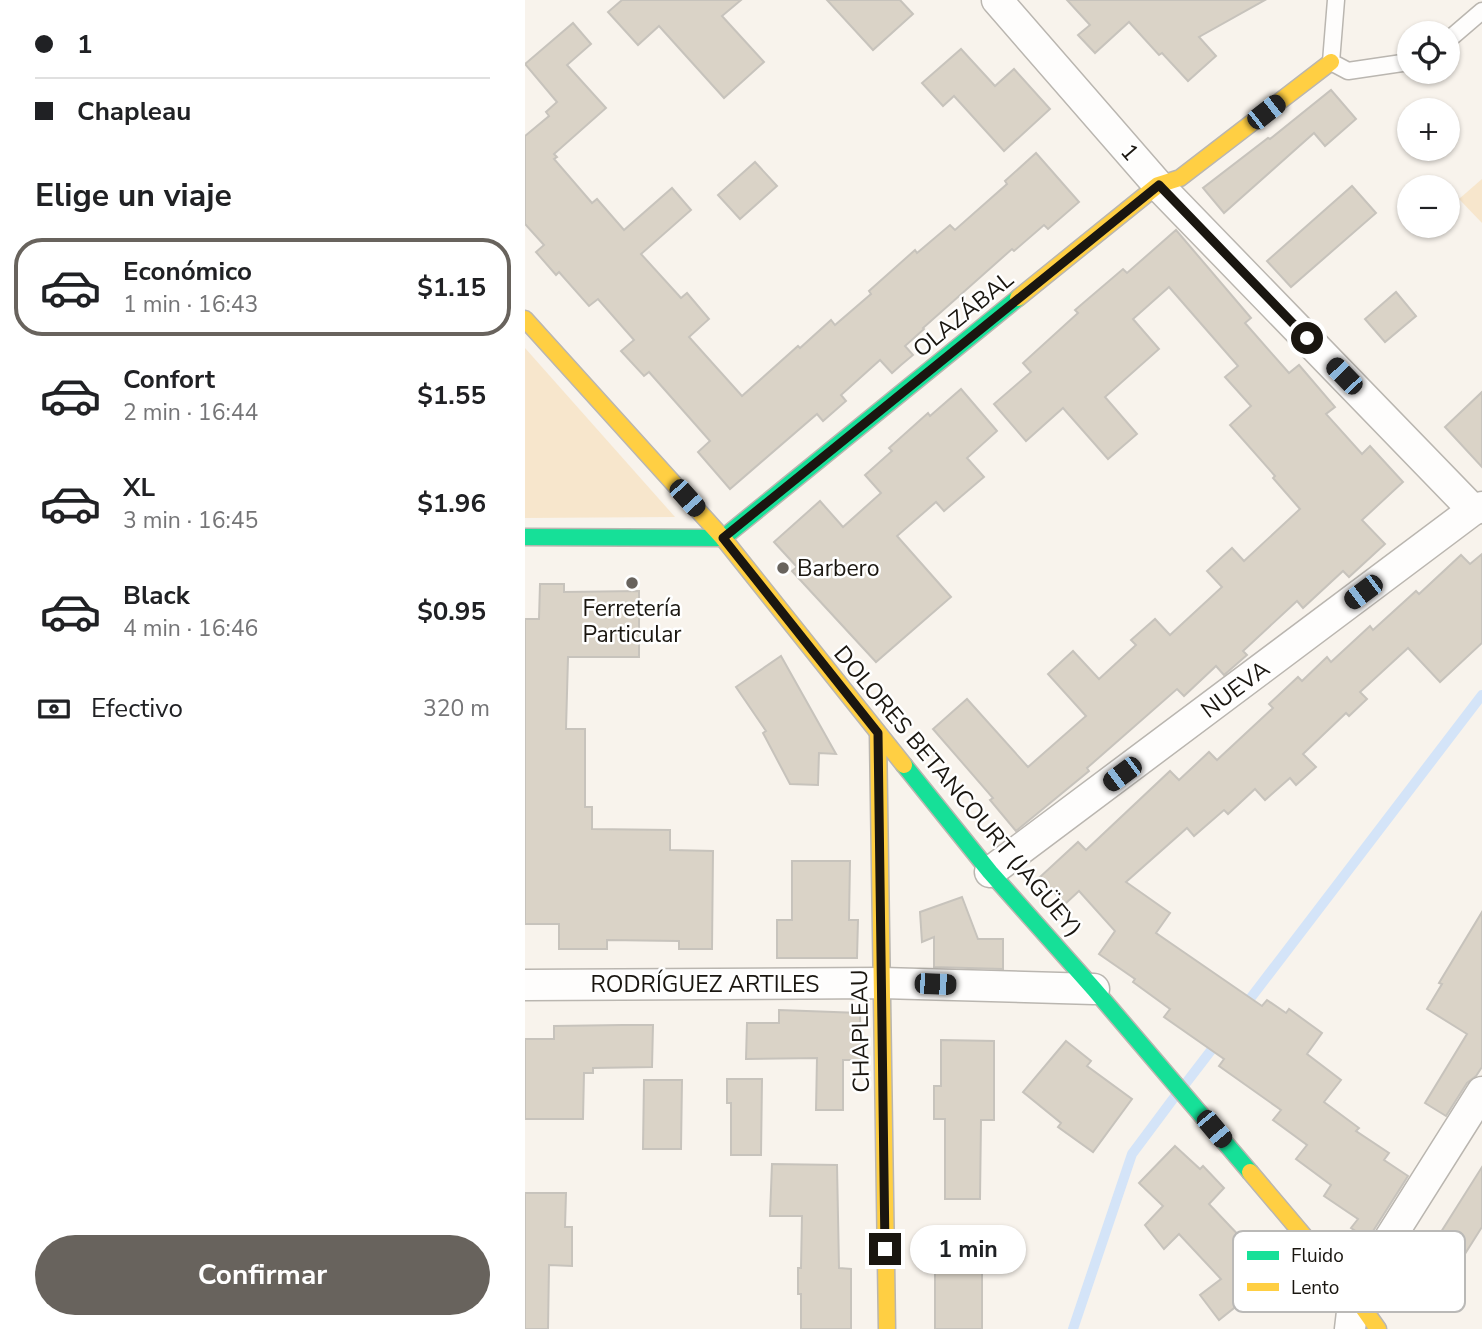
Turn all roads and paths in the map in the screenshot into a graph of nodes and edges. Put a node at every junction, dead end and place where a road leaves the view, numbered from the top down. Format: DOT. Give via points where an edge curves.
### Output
graph roads {
  1 [pos="997,0"];
  2 [pos="1336,0"];
  3 [pos="1482,11"];
  4 [pos="1460,30"];
  5 [pos="1331,62"];
  6 [pos="1397,64"];
  7 [pos="1159,185"];
  8 [pos="525,318"];
  9 [pos="1478,509"];
  10 [pos="525,537"];
  11 [pos="723,538"];
  12 [pos="878,733"];
  13 [pos="990,872"];
  14 [pos="882,983"];
  15 [pos="525,985"];
  16 [pos="1094,989"];
  17 [pos="1482,1092"];
  18 [pos="1300,1231"];
  19 [pos="1394,1231"];
  20 [pos="1366,1312"];
  21 [pos="887,1329"];
  22 [pos="1378,1329"];
  1 -- 7 [label="street, 1"];
  2 -- 5 [label="lane"];
  3 -- 4 [label="lane"];
  5 -- 6 [label="lane" via="1348,71"];
  5 -- 7 [label="street, OLAZÁBAL" via="1180,178"];
  7 -- 9 [label="street, 1"];
  7 -- 11 [label="street, OLAZÁBAL"];
  8 -- 11 [label="street, DOLORES BETANCOURT (JAGÜEY)"];
  9 -- 13 [label="street, NUEVA"];
  10 -- 11 [label="street"];
  11 -- 12 [label="street, DOLORES BETANCOURT (JAGÜEY)"];
  12 -- 13 [label="street, DOLORES BETANCOURT (JAGÜEY)"];
  12 -- 14 [label="street, CHAPLEAU"];
  13 -- 16 [label="street, DOLORES BETANCOURT (JAGÜEY)"];
  14 -- 15 [label="street, RODRÍGUEZ ARTILES"];
  14 -- 16 [label="street, RODRÍGUEZ ARTILES"];
  14 -- 21 [label="street, CHAPLEAU"];
  16 -- 18 [label="street, DOLORES BETANCOURT (JAGÜEY)"];
  17 -- 19 [label="street"];
  20 -- 22 [label="street, DOLORES BETANCOURT (JAGÜEY)"];
}
